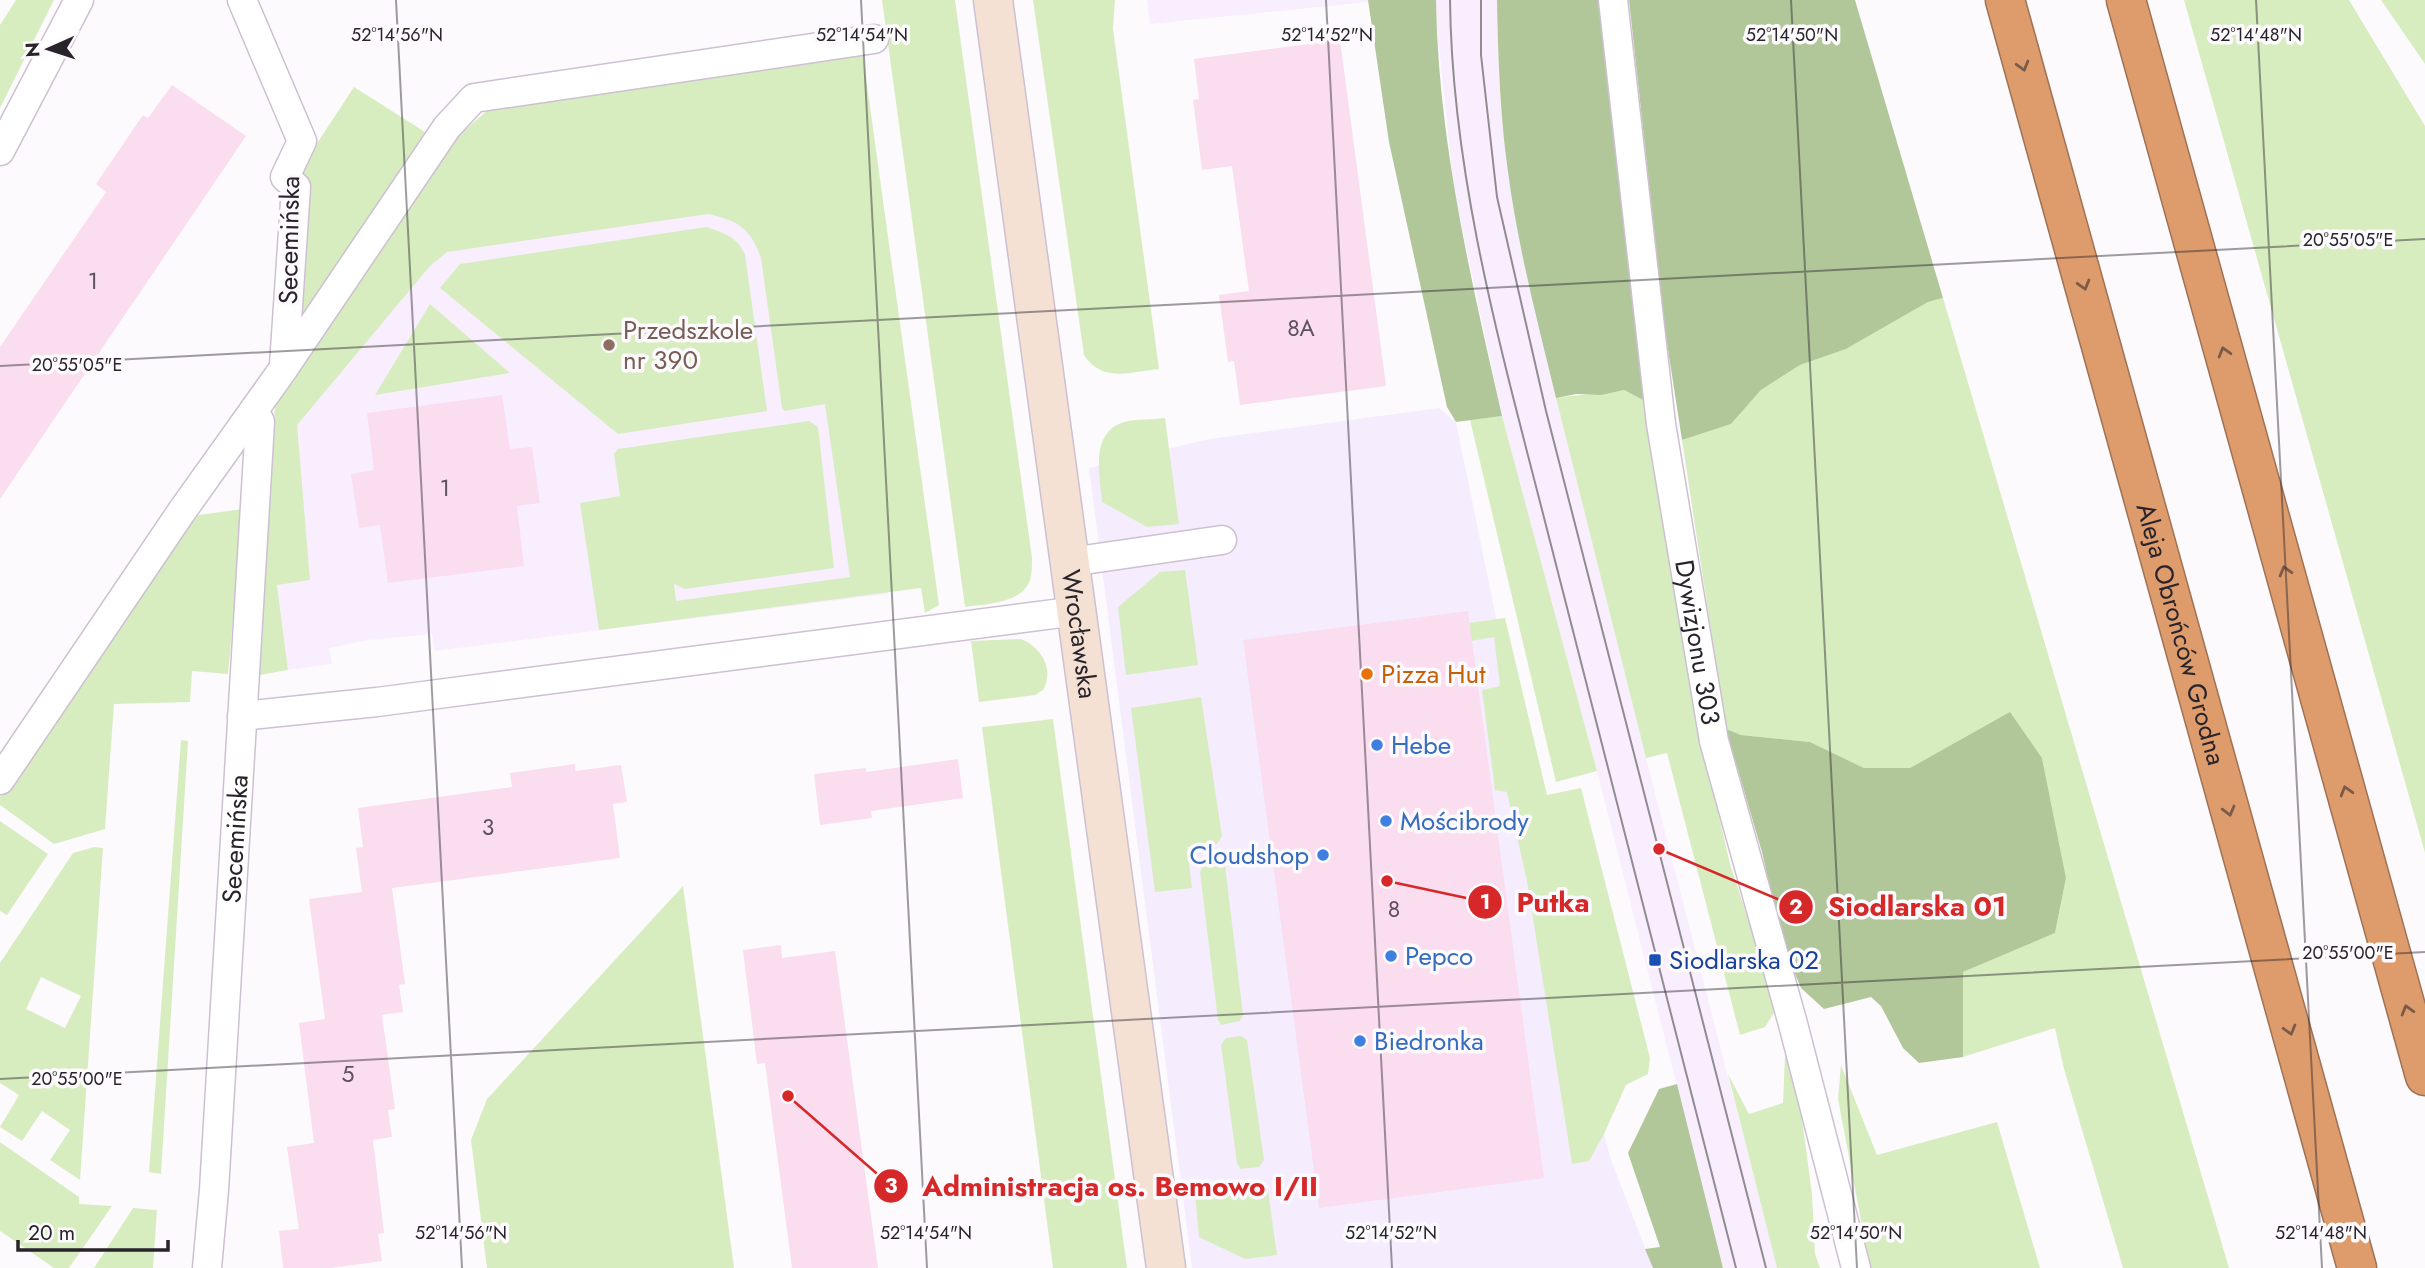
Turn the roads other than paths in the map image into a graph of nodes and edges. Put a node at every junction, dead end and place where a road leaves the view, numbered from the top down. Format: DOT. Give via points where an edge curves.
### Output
graph roads {
  1 [pos="79,0"];
  2 [pos="242,0"];
  3 [pos="993,0"];
  4 [pos="1612,0"];
  5 [pos="2005,0"];
  6 [pos="2126,0"];
  7 [pos="874,39"];
  8 [pos="0,151"];
  9 [pos="284,368"];
  10 [pos="254,410"];
  11 [pos="1222,540"];
  12 [pos="1070,562"];
  13 [pos="1077,611"];
  14 [pos="242,716"];
  15 [pos="0,780"];
  16 [pos="2425,1076"];
  17 [pos="207,1268"];
  18 [pos="1166,1268"];
  19 [pos="1856,1268"];
  20 [pos="2357,1268"];
  1 -- 8 [label="lane"];
  2 -- 9 [label="lane, Secemińska" via="302,141 285,177 296,187"];
  3 -- 12 [label="street, Wrocławska"];
  4 -- 19 [label="lane, Dywizjonu 303" via="1661,424 1714,741"];
  5 -- 20 [label="highway, Aleja Obrońców Grodna, one-way"];
  16 -- 6 [label="highway, one-way"];
  7 -- 9 [label="lane" via="474,98 447,127"];
  9 -- 10 [label="lane"];
  10 -- 14 [label="lane, Secemińska" via="260,422"];
  10 -- 15 [label="lane"];
  11 -- 12 [label="lane"];
  12 -- 13 [label="street, Wrocławska"];
  13 -- 14 [label="lane" via="391,701"];
  13 -- 18 [label="street, Wrocławska"];
  14 -- 17 [label="lane, Secemińska"];
}
